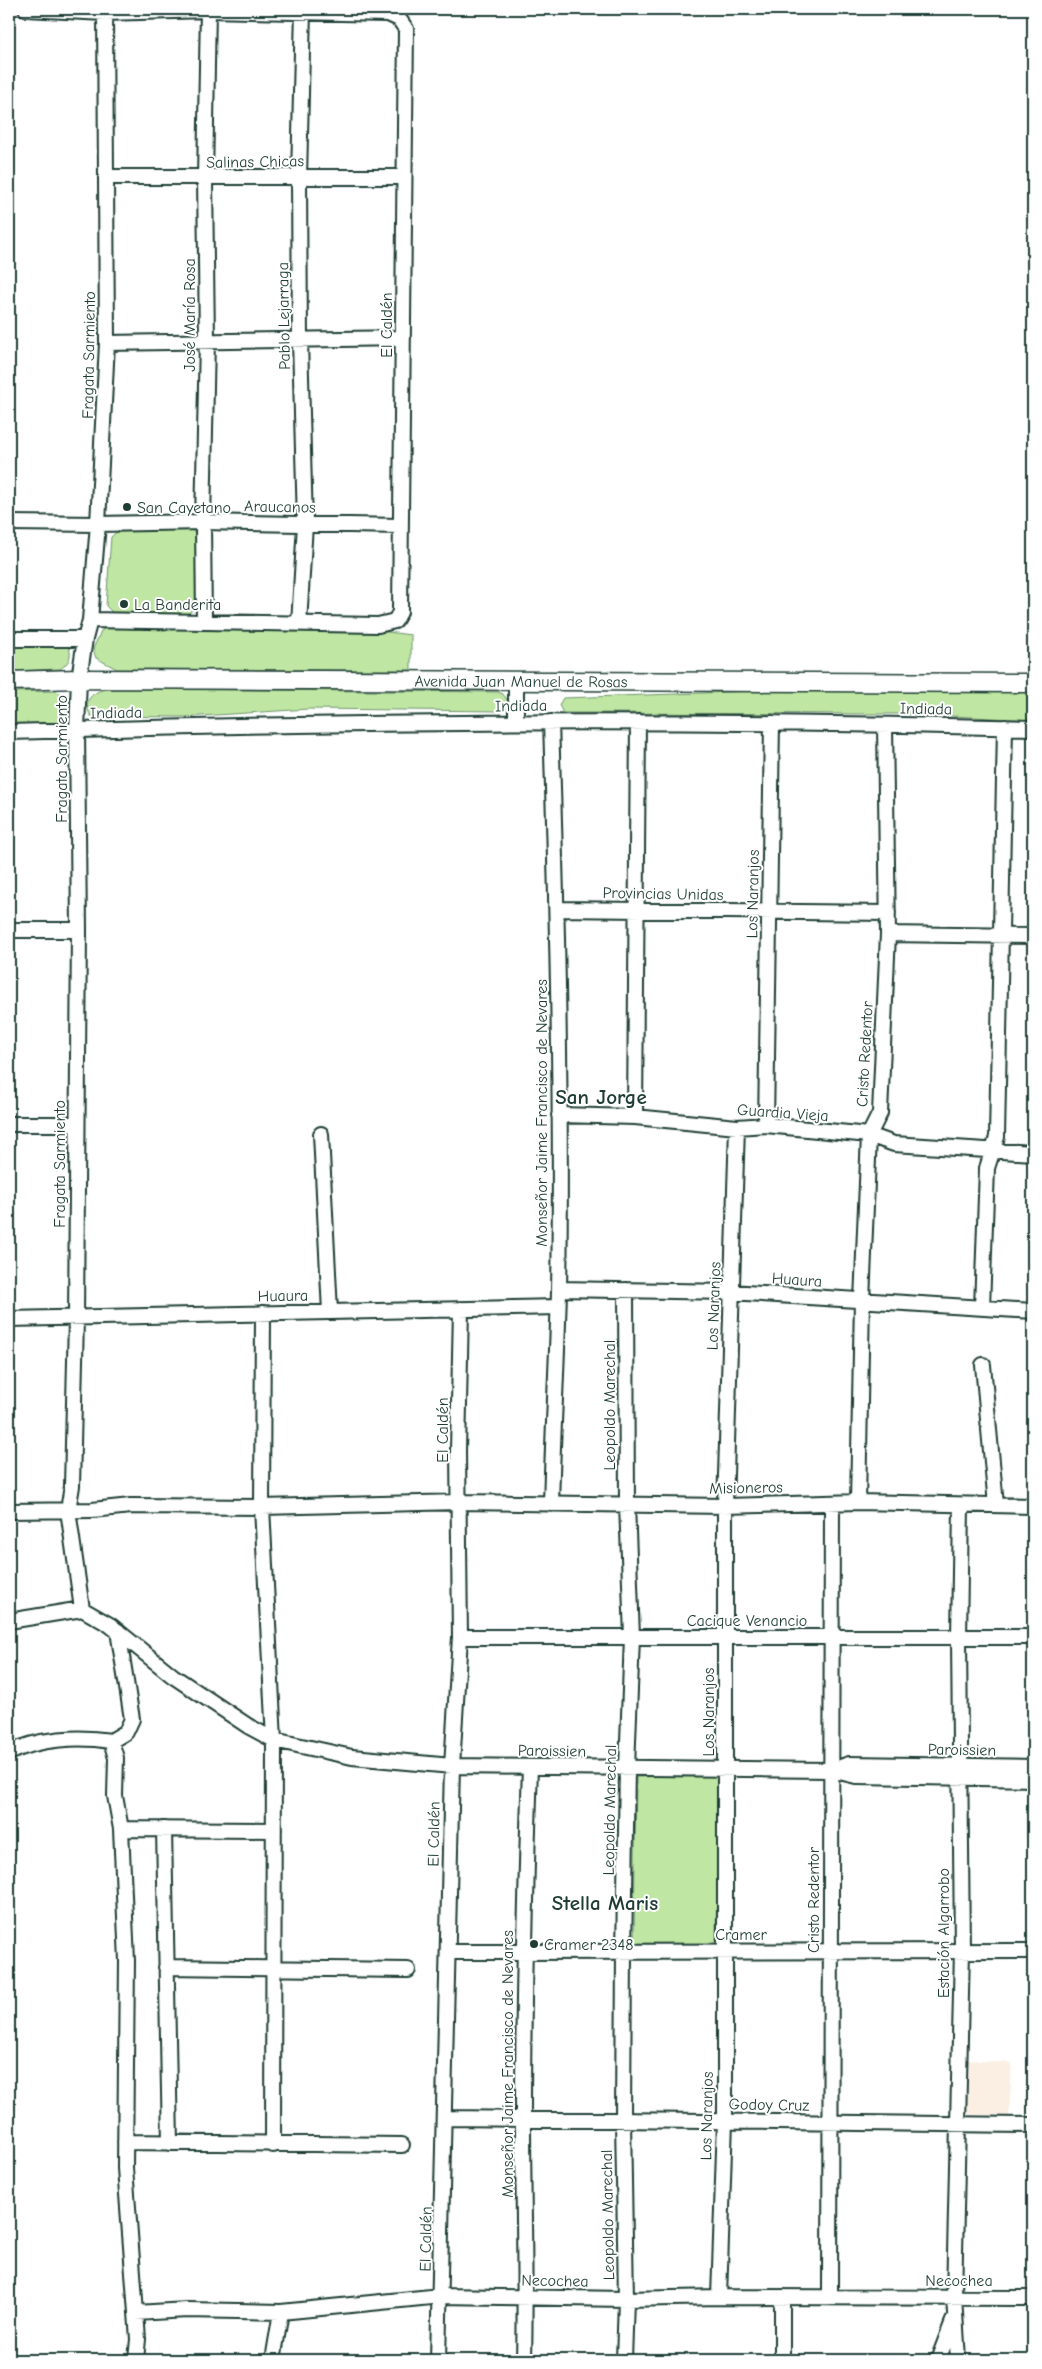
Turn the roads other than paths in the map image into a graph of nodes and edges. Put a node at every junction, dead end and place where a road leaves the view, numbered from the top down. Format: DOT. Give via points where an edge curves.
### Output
graph roads {
  1 [pos="26,9"];
  2 [pos="208,9"];
  3 [pos="105,11"];
  4 [pos="303,11"];
  5 [pos="107,177"];
  6 [pos="403,177"];
  7 [pos="299,178"];
  8 [pos="206,179"];
  9 [pos="403,338"];
  10 [pos="300,340"];
  11 [pos="207,342"];
  12 [pos="106,343"];
  13 [pos="9,522"];
  14 [pos="203,522"];
  15 [pos="98,524"];
  16 [pos="305,524"];
  17 [pos="400,526"];
  18 [pos="90,620"];
  19 [pos="204,622"];
  20 [pos="300,624"];
  21 [pos="9,638"];
  22 [pos="85,639"];
  23 [pos="79,679"];
  24 [pos="9,681"];
  25 [pos="516,681"];
  26 [pos="1033,683"];
  27 [pos="516,722"];
  28 [pos="551,722"];
  29 [pos="638,722"];
  30 [pos="772,723"];
  31 [pos="885,725"];
  32 [pos="1006,727"];
  33 [pos="1033,728"];
  34 [pos="77,730"];
  35 [pos="9,732"];
  36 [pos="557,909"];
  37 [pos="637,910"];
  38 [pos="769,912"];
  39 [pos="888,913"];
  40 [pos="9,930"];
  41 [pos="79,930"];
  42 [pos="888,934"];
  43 [pos="1001,936"];
  44 [pos="1033,936"];
  45 [pos="559,1115"];
  46 [pos="635,1117"];
  47 [pos="9,1124"];
  48 [pos="76,1124"];
  49 [pos="766,1125"];
  50 [pos="736,1127"];
  51 [pos="322,1134"];
  52 [pos="869,1135"];
  53 [pos="992,1152"];
  54 [pos="1033,1153"];
  55 [pos="559,1289"];
  56 [pos="626,1290"];
  57 [pos="730,1292"];
  58 [pos="862,1301"];
  59 [pos="558,1307"];
  60 [pos="982,1308"];
  61 [pos="461,1309"];
  62 [pos="1033,1310"];
  63 [pos="330,1312"];
  64 [pos="263,1313"];
  65 [pos="76,1318"];
  66 [pos="9,1319"];
  67 [pos="983,1365"];
  68 [pos="460,1502"];
  69 [pos="858,1502"];
  70 [pos="832,1503"];
  71 [pos="551,1504"];
  72 [pos="627,1504"];
  73 [pos="996,1505"];
  74 [pos="725,1506"];
  75 [pos="961,1506"];
  76 [pos="1033,1506"];
  77 [pos="262,1507"];
  78 [pos="68,1510"];
  79 [pos="9,1512"];
  80 [pos="82,1609"];
  81 [pos="9,1621"];
  82 [pos="118,1631"];
  83 [pos="632,1637"];
  84 [pos="725,1637"];
  85 [pos="1033,1637"];
  86 [pos="460,1638"];
  87 [pos="832,1638"];
  88 [pos="958,1639"];
  89 [pos="274,1740"];
  90 [pos="111,1742"];
  91 [pos="9,1753"];
  92 [pos="452,1766"];
  93 [pos="530,1767"];
  94 [pos="627,1768"];
  95 [pos="1033,1768"];
  96 [pos="725,1769"];
  97 [pos="831,1770"];
  98 [pos="960,1772"];
  99 [pos="1033,1778"];
  100 [pos="121,1829"];
  101 [pos="164,1829"];
  102 [pos="274,1830"];
  103 [pos="962,1950"];
  104 [pos="724,1951"];
  105 [pos="1033,1951"];
  106 [pos="448,1952"];
  107 [pos="524,1952"];
  108 [pos="624,1952"];
  109 [pos="830,1952"];
  110 [pos="166,1966"];
  111 [pos="273,1968"];
  112 [pos="408,1970"];
  113 [pos="444,2118"];
  114 [pos="523,2119"];
  115 [pos="623,2120"];
  116 [pos="725,2121"];
  117 [pos="828,2122"];
  118 [pos="957,2124"];
  119 [pos="1033,2124"];
  120 [pos="126,2142"];
  121 [pos="170,2143"];
  122 [pos="273,2145"];
  123 [pos="402,2145"];
  124 [pos="441,2296"];
  125 [pos="526,2296"];
  126 [pos="719,2297"];
  127 [pos="782,2297"];
  128 [pos="830,2297"];
  129 [pos="954,2298"];
  130 [pos="1033,2298"];
  131 [pos="626,2299"];
  132 [pos="281,2312"];
  133 [pos="136,2313"];
  134 [pos="955,2317"];
  135 [pos="136,2360"];
  136 [pos="273,2360"];
  137 [pos="438,2360"];
  138 [pos="524,2360"];
  139 [pos="624,2360"];
  140 [pos="782,2360"];
  141 [pos="938,2360"];
  142 [pos="958,2360"];
  1 -- 3 [label="street"];
  2 -- 3 [label="street"];
  2 -- 4 [label="street"];
  2 -- 8 [label="street, José María Rosa"];
  3 -- 5 [label="street, Fragata Sarmiento"];
  4 -- 6 [label="street, El Caldén" via="388,14 399,19 406,29"];
  4 -- 7 [label="street, Pablo Lejarraga"];
  5 -- 8 [label="street, Salinas Chicas"];
  5 -- 12 [label="street, Fragata Sarmiento"];
  6 -- 7 [label="street, Salinas Chicas"];
  6 -- 9 [label="street, El Caldén"];
  7 -- 8 [label="street, Salinas Chicas"];
  7 -- 10 [label="street, Pablo Lejarraga"];
  8 -- 11 [label="street, José María Rosa"];
  9 -- 10 [label="street"];
  9 -- 17 [label="street, El Caldén"];
  10 -- 11 [label="street"];
  10 -- 16 [label="street, Pablo Lejarraga"];
  11 -- 12 [label="street"];
  11 -- 14 [label="street, José María Rosa"];
  12 -- 15 [label="street, Fragata Sarmiento"];
  13 -- 15 [label="street, Araucanos"];
  14 -- 15 [label="street, Araucanos"];
  14 -- 16 [label="street, Araucanos"];
  14 -- 19 [label="street, José María Rosa"];
  15 -- 18 [label="street, Fragata Sarmiento"];
  16 -- 17 [label="street, Araucanos"];
  16 -- 20 [label="street, Pablo Lejarraga"];
  17 -- 20 [label="street, El Caldén" via="400,612 396,621 378,625"];
  18 -- 19 [label="street"];
  18 -- 22 [label="street, Fragata Sarmiento"];
  19 -- 20 [label="street"];
  21 -- 22 [label="street"];
  22 -- 23 [label="street, Fragata Sarmiento"];
  23 -- 24 [label="main road, Avenida Juan Manuel de Rosas"];
  23 -- 25 [label="main road, Avenida Juan Manuel de Rosas"];
  23 -- 34 [label="street, Fragata Sarmiento"];
  25 -- 26 [label="main road, Avenida Juan Manuel de Rosas"];
  25 -- 27 [label="street"];
  27 -- 28 [label="street, Indiada"];
  27 -- 34 [label="street, Indiada"];
  28 -- 29 [label="street, Indiada"];
  28 -- 36 [label="street, Monseñor Jaime Francisco de Nevares"];
  29 -- 30 [label="street, Indiada"];
  29 -- 37 [label="street"];
  30 -- 31 [label="street, Indiada"];
  30 -- 38 [label="street, Los Naranjos"];
  31 -- 32 [label="street, Indiada"];
  31 -- 39 [label="street, Cristo Redentor"];
  32 -- 33 [label="street, Indiada"];
  32 -- 43 [label="street"];
  34 -- 35 [label="street, Indiada"];
  34 -- 41 [label="street, Fragata Sarmiento"];
  36 -- 37 [label="street, Provincias Unidas"];
  36 -- 45 [label="street, Monseñor Jaime Francisco de Nevares"];
  37 -- 38 [label="street, Provincias Unidas"];
  37 -- 46 [label="street"];
  38 -- 39 [label="street, Provincias Unidas"];
  38 -- 49 [label="street, Los Naranjos"];
  39 -- 42 [label="street, Cristo Redentor"];
  40 -- 41 [label="street"];
  41 -- 48 [label="street, Fragata Sarmiento"];
  42 -- 43 [label="street"];
  42 -- 52 [label="street, Cristo Redentor" via="880,1113"];
  43 -- 44 [label="street"];
  43 -- 53 [label="street" via="997,1137"];
  45 -- 46 [label="street, Guardia Vieja"];
  45 -- 55 [label="street, Monseñor Jaime Francisco de Nevares"];
  46 -- 50 [label="street, Guardia Vieja"];
  47 -- 48 [label="street"];
  48 -- 65 [label="street, Fragata Sarmiento"];
  49 -- 50 [label="street, Guardia Vieja"];
  49 -- 52 [label="street, Guardia Vieja"];
  50 -- 57 [label="street, Los Naranjos"];
  51 -- 63 [label="street"];
  52 -- 53 [label="street, Guardia Vieja" via="894,1144"];
  52 -- 58 [label="street, Cristo Redentor"];
  53 -- 54 [label="street, Guardia Vieja"];
  53 -- 60 [label="street" via="987,1168"];
  55 -- 56 [label="street, Huaura"];
  55 -- 59 [label="street, Monseñor Jaime Francisco de Nevares"];
  56 -- 57 [label="street, Huaura"];
  56 -- 72 [label="street, Leopoldo Marechal"];
  57 -- 58 [label="street, Huaura"];
  57 -- 74 [label="street, Los Naranjos"];
  58 -- 60 [label="street, Huaura"];
  58 -- 69 [label="street, Cristo Redentor"];
  59 -- 61 [label="street, Huaura"];
  59 -- 71 [label="street, Monseñor Jaime Francisco de Nevares"];
  60 -- 62 [label="street, Huaura"];
  61 -- 63 [label="street, Huaura"];
  61 -- 68 [label="street, El Caldén"];
  63 -- 64 [label="street, Huaura"];
  64 -- 65 [label="street, Huaura"];
  64 -- 77 [label="street"];
  65 -- 66 [label="street, Huaura"];
  65 -- 78 [label="street, Fragata Sarmiento" via="72,1486"];
  67 -- 73 [label="street"];
  68 -- 71 [label="street, Misioneros"];
  68 -- 77 [label="street, Misioneros"];
  68 -- 86 [label="street, El Caldén"];
  69 -- 70 [label="street, Misioneros"];
  69 -- 75 [label="street, Misioneros"];
  70 -- 74 [label="street, Misioneros"];
  70 -- 87 [label="street, Cristo Redentor"];
  71 -- 72 [label="street, Misioneros"];
  72 -- 74 [label="street, Misioneros"];
  72 -- 83 [label="street, Leopoldo Marechal"];
  73 -- 75 [label="street, Misioneros"];
  73 -- 76 [label="street, Misioneros"];
  74 -- 84 [label="street, Los Naranjos"];
  75 -- 88 [label="street, Estación Algarrobo"];
  77 -- 78 [label="street, Misioneros" via="131,1506"];
  77 -- 89 [label="street"];
  78 -- 79 [label="street"];
  78 -- 80 [label="street, Fragata Sarmiento"];
  80 -- 81 [label="street"];
  80 -- 82 [label="street, Paroissien"];
  82 -- 89 [label="street, Paroissien" via="173,1676"];
  82 -- 90 [label="street" via="132,1719 126,1732"];
  83 -- 84 [label="street, Cacique Venancio"];
  83 -- 86 [label="street, Cacique Venancio"];
  83 -- 94 [label="street, Leopoldo Marechal"];
  84 -- 87 [label="street, Cacique Venancio"];
  84 -- 96 [label="street, Los Naranjos"];
  85 -- 88 [label="street, Cacique Venancio"];
  86 -- 92 [label="street, El Caldén"];
  87 -- 88 [label="street, Cacique Venancio"];
  87 -- 97 [label="street, Cristo Redentor"];
  88 -- 98 [label="street, Estación Algarrobo"];
  89 -- 92 [label="street, Paroissien" via="352,1757"];
  89 -- 102 [label="street"];
  90 -- 91 [label="street" via="53,1740"];
  90 -- 100 [label="street" via="116,1758 115,1796"];
  92 -- 93 [label="street, Paroissien"];
  92 -- 106 [label="street, El Caldén"];
  93 -- 94 [label="street, Paroissien"];
  93 -- 107 [label="street, Monseñor Jaime Francisco de Nevares"];
  94 -- 96 [label="street, Paroissien"];
  94 -- 108 [label="street, Leopoldo Marechal"];
  95 -- 98 [label="street, Paroissien"];
  96 -- 97 [label="street, Paroissien"];
  96 -- 104 [label="street, Los Naranjos"];
  97 -- 98 [label="street, Paroissien" via="849,1764"];
  97 -- 109 [label="street, Cristo Redentor"];
  98 -- 99 [label="street, Paroissien"];
  98 -- 103 [label="street, Estación Algarrobo"];
  100 -- 101 [label="street"];
  100 -- 120 [label="street" via="127,1961"];
  101 -- 102 [label="street"];
  101 -- 110 [label="street"];
  102 -- 111 [label="street"];
  103 -- 105 [label="street, Cramer"];
  103 -- 109 [label="street, Cramer"];
  103 -- 118 [label="street, Estación Algarrobo"];
  104 -- 108 [label="street, Cramer"];
  104 -- 109 [label="street, Cramer"];
  104 -- 116 [label="street, Los Naranjos"];
  106 -- 107 [label="street, Cramer"];
  106 -- 113 [label="street, El Caldén"];
  107 -- 108 [label="street, Cramer"];
  107 -- 114 [label="street, Monseñor Jaime Francisco de Nevares"];
  108 -- 115 [label="street, Leopoldo Marechal"];
  109 -- 117 [label="street, Cristo Redentor"];
  110 -- 111 [label="street"];
  110 -- 121 [label="street"];
  111 -- 112 [label="street"];
  111 -- 122 [label="street"];
  113 -- 114 [label="street, Godoy Cruz"];
  113 -- 124 [label="street, El Caldén"];
  114 -- 115 [label="street, Godoy Cruz"];
  114 -- 125 [label="street, Monseñor Jaime Francisco de Nevares"];
  115 -- 116 [label="street, Godoy Cruz"];
  115 -- 131 [label="street, Leopoldo Marechal"];
  116 -- 117 [label="street, Godoy Cruz"];
  116 -- 126 [label="street, Los Naranjos"];
  117 -- 118 [label="street, Godoy Cruz"];
  117 -- 128 [label="street, Cristo Redentor"];
  118 -- 119 [label="street, Godoy Cruz"];
  118 -- 129 [label="street, Estación Algarrobo"];
  120 -- 121 [label="street"];
  120 -- 133 [label="street" via="125,2168"];
  121 -- 122 [label="street"];
  122 -- 123 [label="street"];
  124 -- 125 [label="street, Necochea"];
  124 -- 132 [label="street, Necochea"];
  124 -- 137 [label="street, El Caldén"];
  125 -- 131 [label="street, Necochea"];
  125 -- 138 [label="street, Monseñor Jaime Francisco de Nevares"];
  126 -- 127 [label="street, Necochea"];
  126 -- 131 [label="street, Necochea"];
  127 -- 128 [label="street, Necochea"];
  127 -- 140 [label="street"];
  128 -- 129 [label="street, Necochea"];
  129 -- 130 [label="street, Necochea"];
  129 -- 134 [label="street, Estación Algarrobo"];
  131 -- 139 [label="street, Leopoldo Marechal"];
  132 -- 133 [label="street, Necochea" via="187,2310"];
  132 -- 136 [label="street"];
  133 -- 135 [label="street"];
  134 -- 141 [label="street"];
  134 -- 142 [label="street, Estación Algarrobo"];
}
